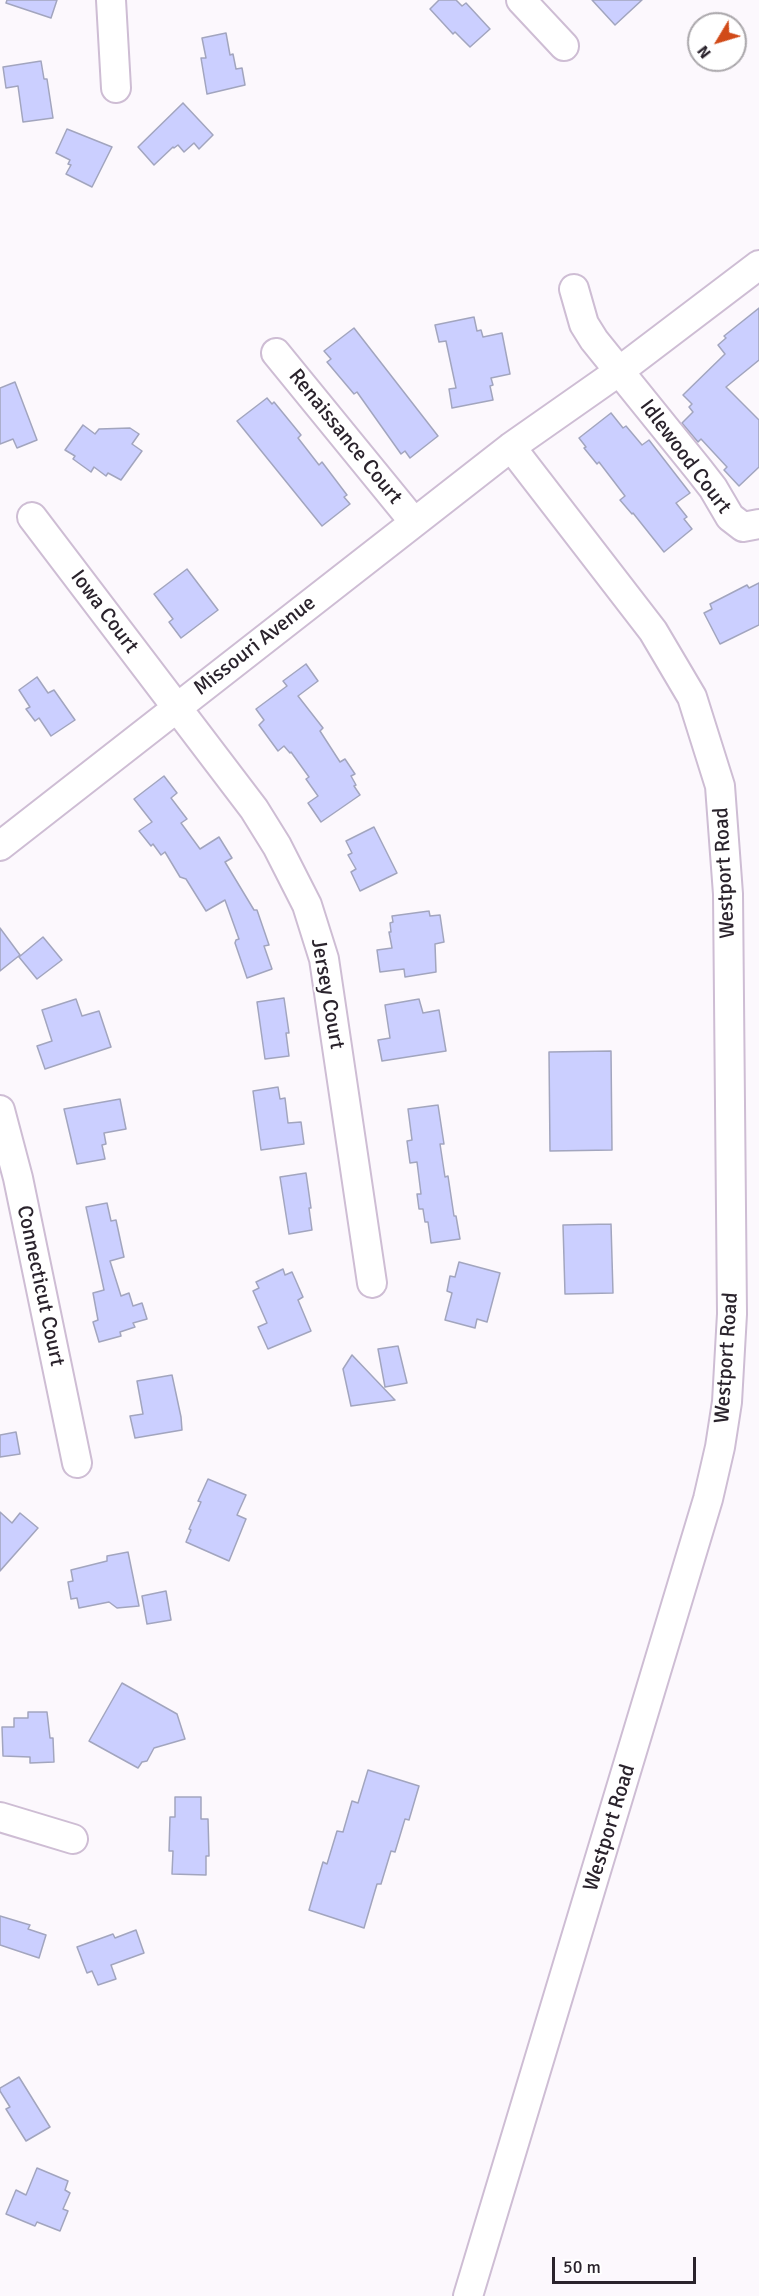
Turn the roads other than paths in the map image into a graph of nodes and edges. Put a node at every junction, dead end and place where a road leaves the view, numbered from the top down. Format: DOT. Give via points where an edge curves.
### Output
graph roads {
  1 [pos="111,0"];
  2 [pos="521,0"];
  3 [pos="564,46"];
  4 [pos="116,88"];
  5 [pos="759,265"];
  6 [pos="574,289"];
  7 [pos="276,353"];
  8 [pos="618,372"];
  9 [pos="511,447"];
  10 [pos="32,517"];
  11 [pos="414,522"];
  12 [pos="759,524"];
  13 [pos="176,707"];
  14 [pos="0,846"];
  15 [pos="0,1110"];
  16 [pos="372,1283"];
  17 [pos="76,1463"];
  18 [pos="0,1817"];
  19 [pos="73,1839"];
  20 [pos="468,2296"];
  1 -- 4 [label="street"];
  2 -- 3 [label="street"];
  5 -- 8 [label="street"];
  6 -- 8 [label="street" via="584,324"];
  7 -- 11 [label="street, Renaissance Court"];
  8 -- 9 [label="street"];
  8 -- 12 [label="street, Idlewood Court" via="713,488 730,517 743,527"];
  9 -- 11 [label="street, Missouri Avenue"];
  9 -- 20 [label="street, Westport Road" via="653,631 692,698 720,786 728,894 732,1314 727,1402 708,1499"];
  10 -- 13 [label="street, Iowa Court"];
  11 -- 13 [label="street, Missouri Avenue"];
  13 -- 14 [label="street, Missouri Avenue"];
  13 -- 16 [label="street, Jersey Court" via="254,809 307,905 324,959"];
  15 -- 17 [label="street, Connecticut Court" via="18,1178"];
  18 -- 19 [label="street"];
}
